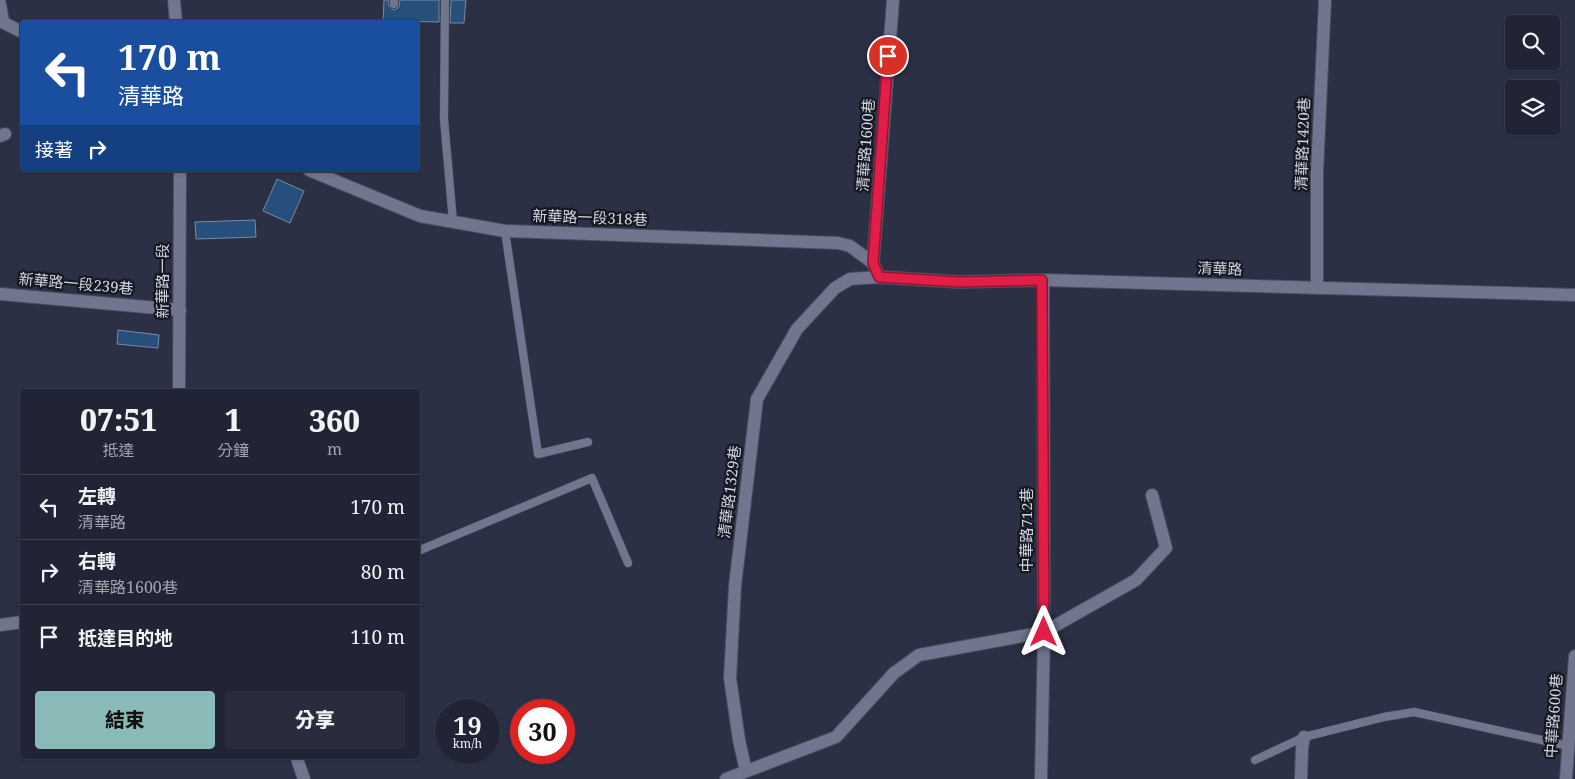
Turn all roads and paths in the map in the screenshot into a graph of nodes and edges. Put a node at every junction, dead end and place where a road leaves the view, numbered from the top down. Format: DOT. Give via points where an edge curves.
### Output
graph roads {
  1 [pos="174,0"];
  2 [pos="446,0"];
  3 [pos="892,0"];
  4 [pos="1324,0"];
  5 [pos="0,4"];
  6 [pos="176,20"];
  7 [pos="1,22"];
  8 [pos="20,31"];
  9 [pos="180,172"];
  10 [pos="314,172"];
  11 [pos="453,222"];
  12 [pos="505,231"];
  13 [pos="873,263"];
  14 [pos="879,277"];
  15 [pos="1042,280"];
  16 [pos="1317,288"];
  17 [pos="0,294"];
  18 [pos="1575,295"];
  19 [pos="180,310"];
  20 [pos="179,389"];
  21 [pos="588,442"];
  22 [pos="1152,495"];
  23 [pos="420,551"];
  24 [pos="628,562"];
  25 [pos="20,622"];
  26 [pos="0,624"];
  27 [pos="1044,632"];
  28 [pos="1575,656"];
  29 [pos="1304,737"];
  30 [pos="1569,746"];
  31 [pos="297,759"];
  32 [pos="1255,760"];
  33 [pos="746,771"];
  34 [pos="304,779"];
  35 [pos="726,779"];
  36 [pos="1041,779"];
  37 [pos="1301,779"];
  38 [pos="1566,779"];
  1 -- 6 [label="street"];
  2 -- 11 [label="lane" via="444,119"];
  3 -- 13 [label="street, 清華路1600巷"];
  4 -- 16 [label="street, 清華路1420巷" via="1317,172"];
  5 -- 7 [label="street"];
  7 -- 8 [label="street"];
  9 -- 19 [label="street, 新華路一段"];
  10 -- 11 [label="street, 新華路一段318巷" via="420,216"];
  11 -- 12 [label="street, 新華路一段318巷"];
  12 -- 13 [label="street, 新華路一段318巷" via="838,243 850,246"];
  12 -- 21 [label="lane" via="538,454"];
  13 -- 14 [label="street"];
  14 -- 15 [label="street, 清華路" via="960,282"];
  14 -- 33 [label="street, 清華路1329巷" via="850,279 835,288 797,329 757,399 735,586 730,678"];
  15 -- 16 [label="street, 清華路"];
  15 -- 27 [label="street, 中華路712巷"];
  16 -- 18 [label="street, 清華路"];
  17 -- 19 [label="street, 新華路一段239巷"];
  19 -- 20 [label="street, 新華路一段"];
  22 -- 27 [label="street" via="1166,548 1136,580"];
  23 -- 24 [label="lane" via="592,478"];
  25 -- 26 [label="street"];
  27 -- 33 [label="street" via="919,654 894,673 836,737"];
  27 -- 36 [label="street, 中華路712巷"];
  28 -- 30 [label="street, 中華路600巷"];
  29 -- 30 [label="lane" via="1414,712"];
  29 -- 32 [label="lane"];
  29 -- 37 [label="street"];
  30 -- 38 [label="street, 中華路600巷"];
  31 -- 34 [label="street"];
  33 -- 35 [label="street"];
}
